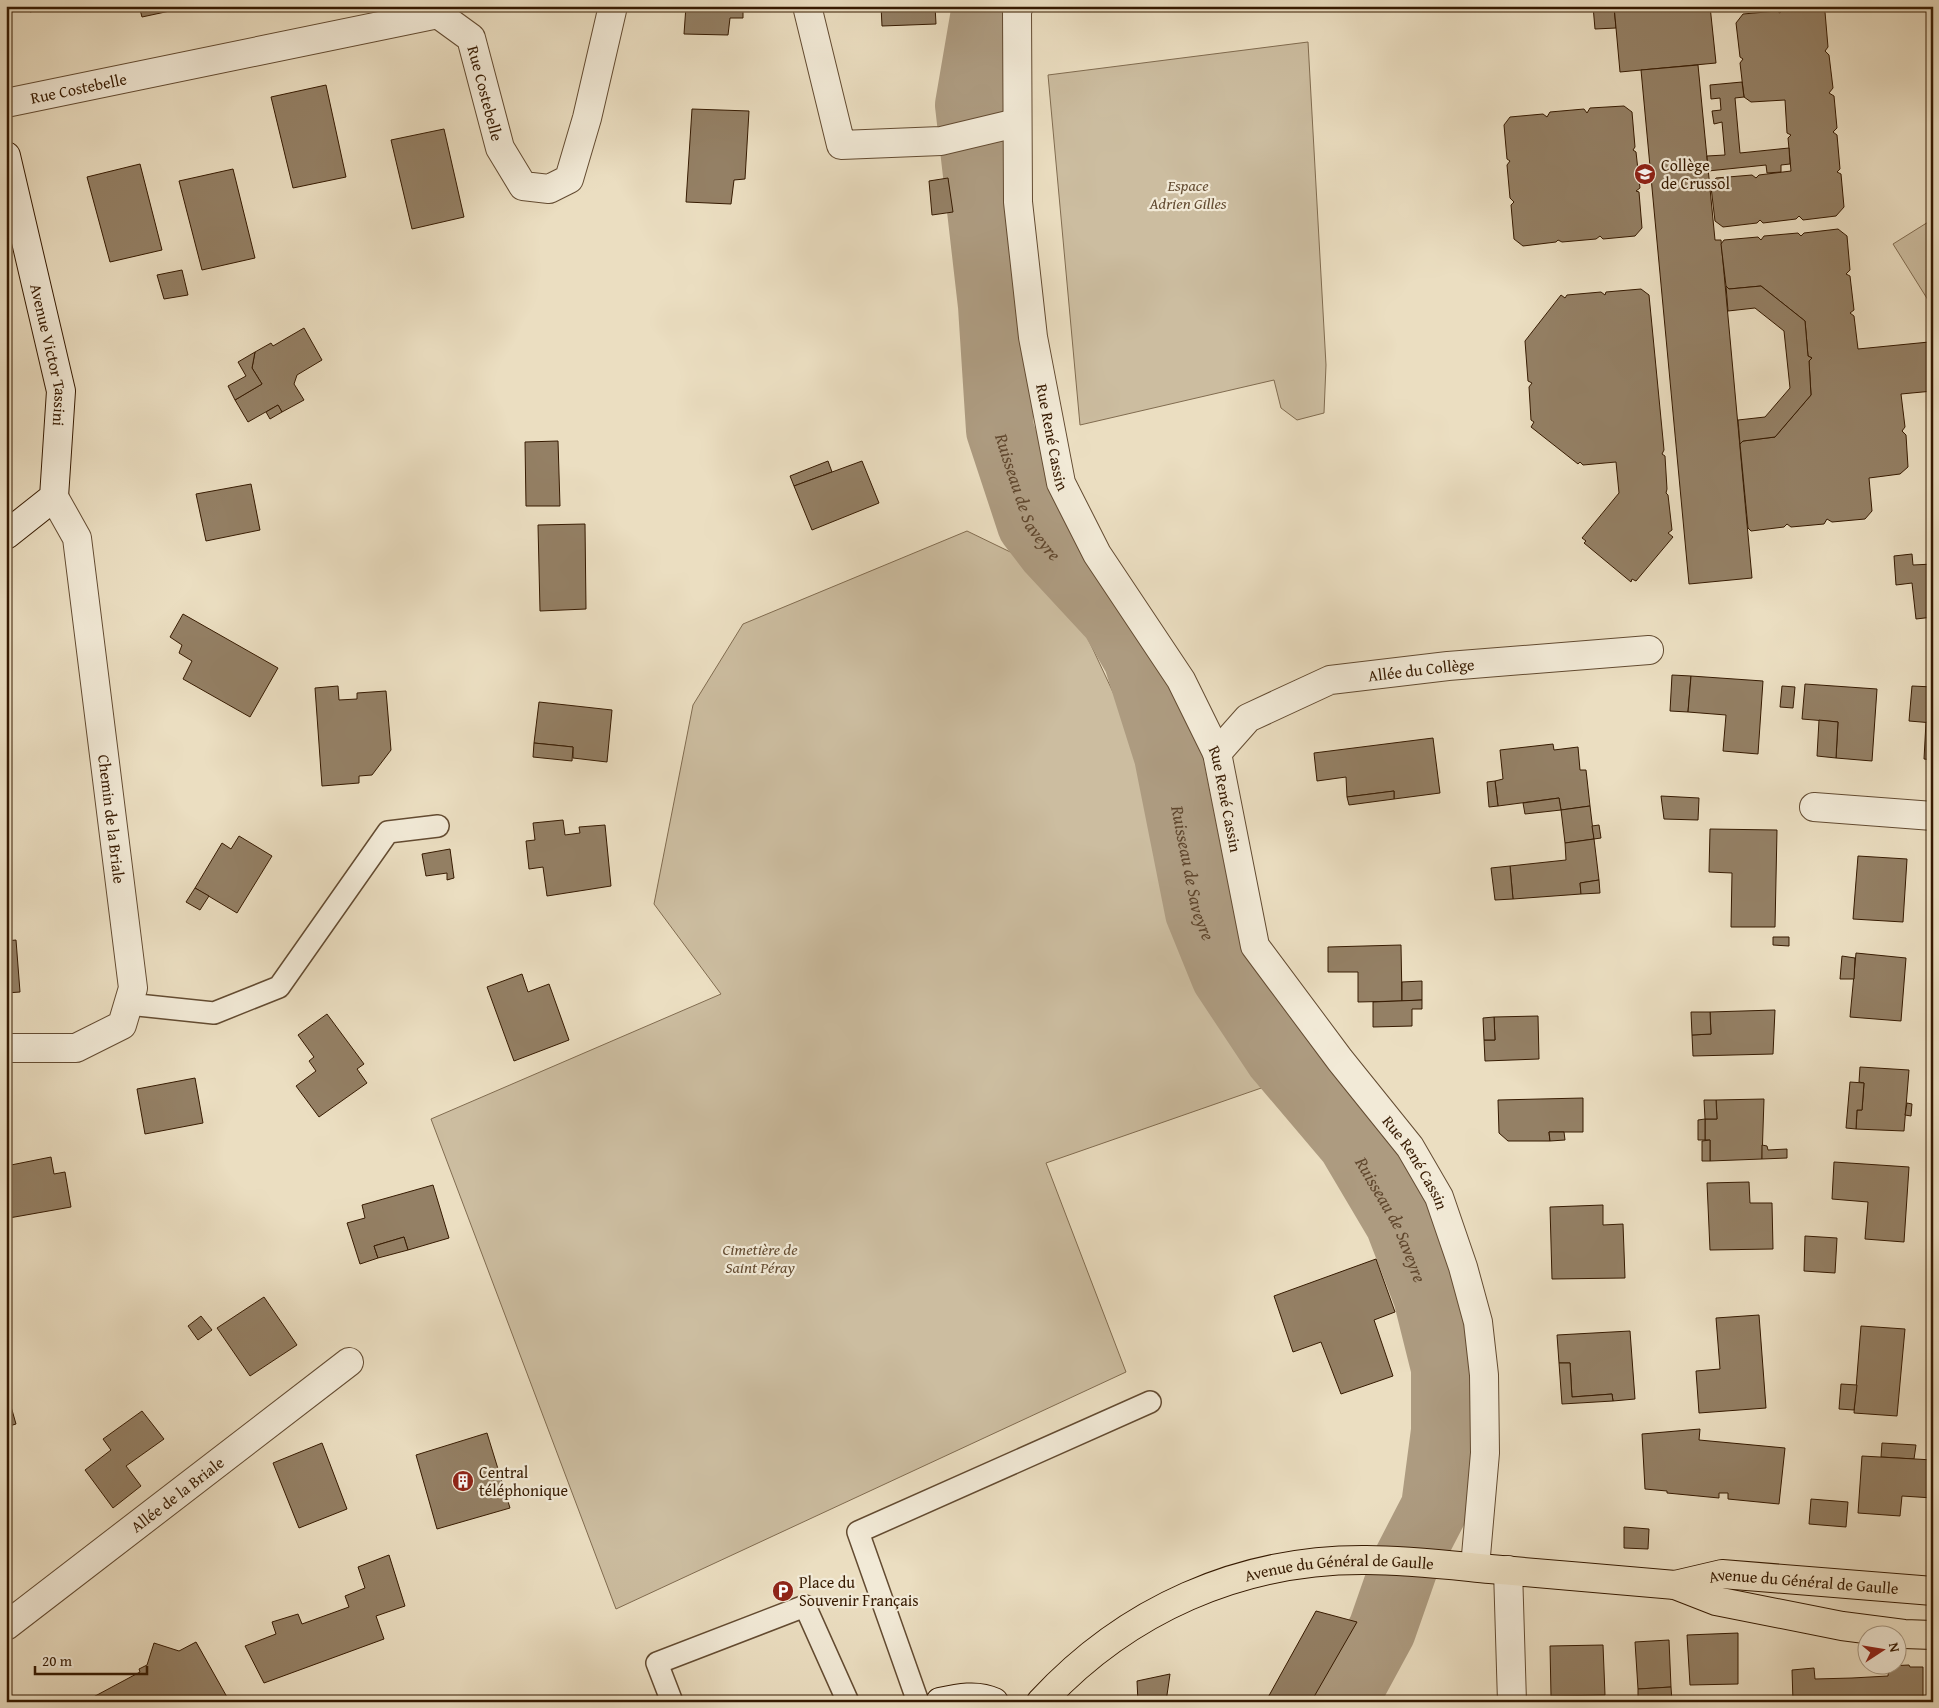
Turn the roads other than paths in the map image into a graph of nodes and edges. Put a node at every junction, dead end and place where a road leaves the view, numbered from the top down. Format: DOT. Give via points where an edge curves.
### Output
graph roads {
  1 [pos="613,6"];
  2 [pos="807,6"];
  3 [pos="1019,6"];
  4 [pos="6,103"];
  5 [pos="1016,123"];
  6 [pos="6,156"];
  7 [pos="54,497"];
  8 [pos="6,535"];
  9 [pos="1649,650"];
  10 [pos="1217,753"];
  11 [pos="1814,807"];
  12 [pos="1933,816"];
  13 [pos="438,826"];
  14 [pos="128,1004"];
  15 [pos="6,1048"];
  16 [pos="349,1362"];
  17 [pos="1150,1402"];
  18 [pos="1475,1567"];
  19 [pos="1508,1570"];
  20 [pos="1675,1585"];
  21 [pos="1933,1591"];
  22 [pos="1933,1624"];
  23 [pos="6,1626"];
  24 [pos="1856,1628"];
  25 [pos="1906,1633"];
  26 [pos="1906,1634"];
  27 [pos="1906,1635"];
  28 [pos="1933,1635"];
  29 [pos="1933,1648"];
  30 [pos="672,1702"];
  31 [pos="848,1702"];
  32 [pos="918,1702"];
  33 [pos="940,1702"];
  34 [pos="994,1702"];
  35 [pos="1041,1702"];
  36 [pos="1512,1702"];
  1 -- 4 [label="street, Rue Costebelle" via="569,179 549,189 523,186 500,148 471,38 438,14"];
  2 -- 5 [label="street" via="841,145 941,141"];
  3 -- 5 [label="street, Rue René Cassin"];
  5 -- 10 [label="street, Rue René Cassin" via="1017,186 1033,337 1061,483 1098,554 1181,680"];
  6 -- 7 [label="street, Avenue Victor Tassini" via="60,391"];
  7 -- 8 [label="street"];
  7 -- 14 [label="street, Chemin de la Briale" via="77,538 133,988"];
  9 -- 10 [label="street, Allée du Collège" via="1448,666 1330,680 1248,718"];
  10 -- 18 [label="street, Rue René Cassin" via="1255,946 1410,1147 1439,1197 1463,1267 1478,1322 1484,1375 1485,1454"];
  11 -- 12 [label="street"];
  13 -- 14 [label="lane" via="388,832 280,987 214,1013"];
  14 -- 15 [label="street, Chemin de la Briale" via="122,1025 76,1048"];
  16 -- 23 [label="street, Allée de la Briale"];
  17 -- 32 [label="lane" via="858,1532"];
  18 -- 19 [label="main road, Avenue du Général de Gaulle"];
  18 -- 35 [label="main road, Avenue du Général de Gaulle" via="1375,1560 1306,1563 1245,1574 1195,1592 1145,1617 1102,1645 1064,1676"];
  19 -- 20 [label="main road, Avenue du Général de Gaulle"];
  19 -- 36 [label="street"];
  20 -- 21 [label="main road, Avenue du Général de Gaulle" via="1722,1574"];
  20 -- 24 [label="main road, Avenue du Général de Gaulle" via="1716,1601"];
  22 -- 25 [label="street, Avenue du Général de Gaulle"];
  26 -- 28 [label="main road, Avenue du Général de Gaulle"];
  27 -- 29 [label="lane, Avenue du Général de Gaulle"];
  30 -- 31 [label="lane" via="657,1663 805,1606"];
  33 -- 34 [label="street" via="962,1696 987,1698"];
}
